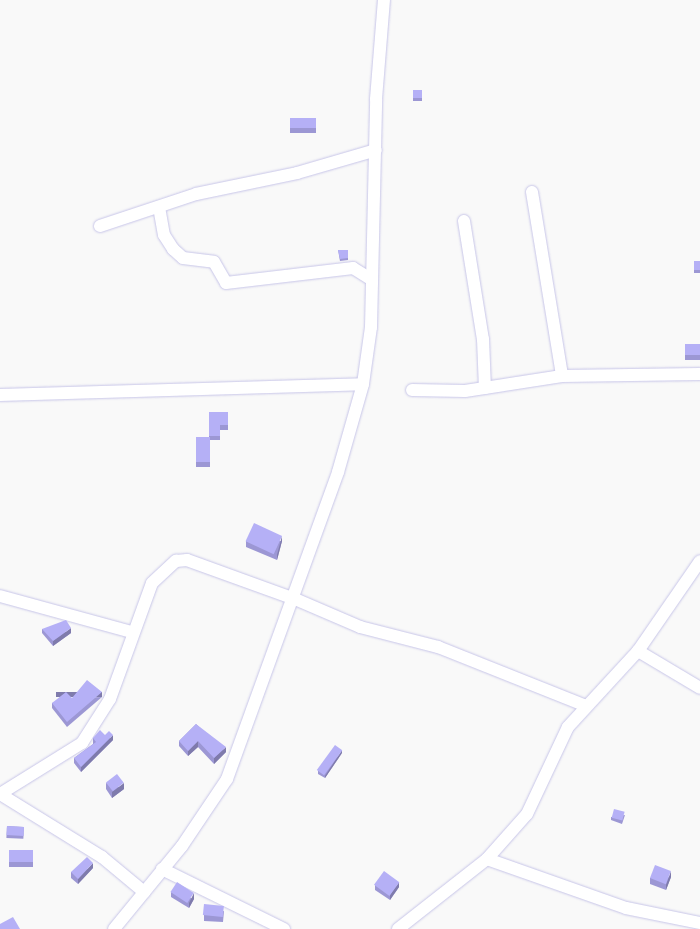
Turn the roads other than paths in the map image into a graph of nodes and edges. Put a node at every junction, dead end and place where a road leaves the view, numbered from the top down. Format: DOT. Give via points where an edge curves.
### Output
graph roads {
  1 [pos="384,0"];
  2 [pos="376,150"];
  3 [pos="532,192"];
  4 [pos="159,207"];
  5 [pos="464,221"];
  6 [pos="100,226"];
  7 [pos="372,280"];
  8 [pos="700,374"];
  9 [pos="562,376"];
  10 [pos="364,384"];
  11 [pos="485,388"];
  12 [pos="412,390"];
  13 [pos="0,395"];
  14 [pos="700,561"];
  15 [pos="0,596"];
  16 [pos="295,599"];
  17 [pos="132,632"];
  18 [pos="638,651"];
  19 [pos="700,688"];
  20 [pos="586,706"];
  21 [pos="0,794"];
  22 [pos="487,859"];
  23 [pos="162,869"];
  24 [pos="144,892"];
  25 [pos="700,923"];
  26 [pos="114,929"];
  27 [pos="284,929"];
  28 [pos="398,929"];
  1 -- 2 [label="street"];
  2 -- 4 [label="street"];
  2 -- 7 [label="street"];
  3 -- 9 [label="street"];
  4 -- 6 [label="street"];
  4 -- 7 [label="street" via="164,235 173,249 183,258 214,262 226,283 345,268 358,269"];
  5 -- 11 [label="street" via="483,339"];
  7 -- 10 [label="street"];
  8 -- 9 [label="street"];
  9 -- 11 [label="street"];
  10 -- 13 [label="street"];
  10 -- 16 [label="street"];
  11 -- 12 [label="street"];
  14 -- 18 [label="street"];
  15 -- 17 [label="street"];
  16 -- 17 [label="street" via="187,560 176,561 152,583"];
  16 -- 20 [label="street" via="345,622 438,647"];
  16 -- 23 [label="street" via="227,779"];
  17 -- 21 [label="street" via="110,699 82,743"];
  18 -- 19 [label="street"];
  18 -- 20 [label="street"];
  20 -- 22 [label="street" via="554,751 527,814"];
  21 -- 24 [label="street" via="102,857"];
  22 -- 25 [label="street" via="626,908"];
  22 -- 28 [label="street"];
  23 -- 24 [label="street"];
  23 -- 27 [label="street"];
  24 -- 26 [label="street"];
}
